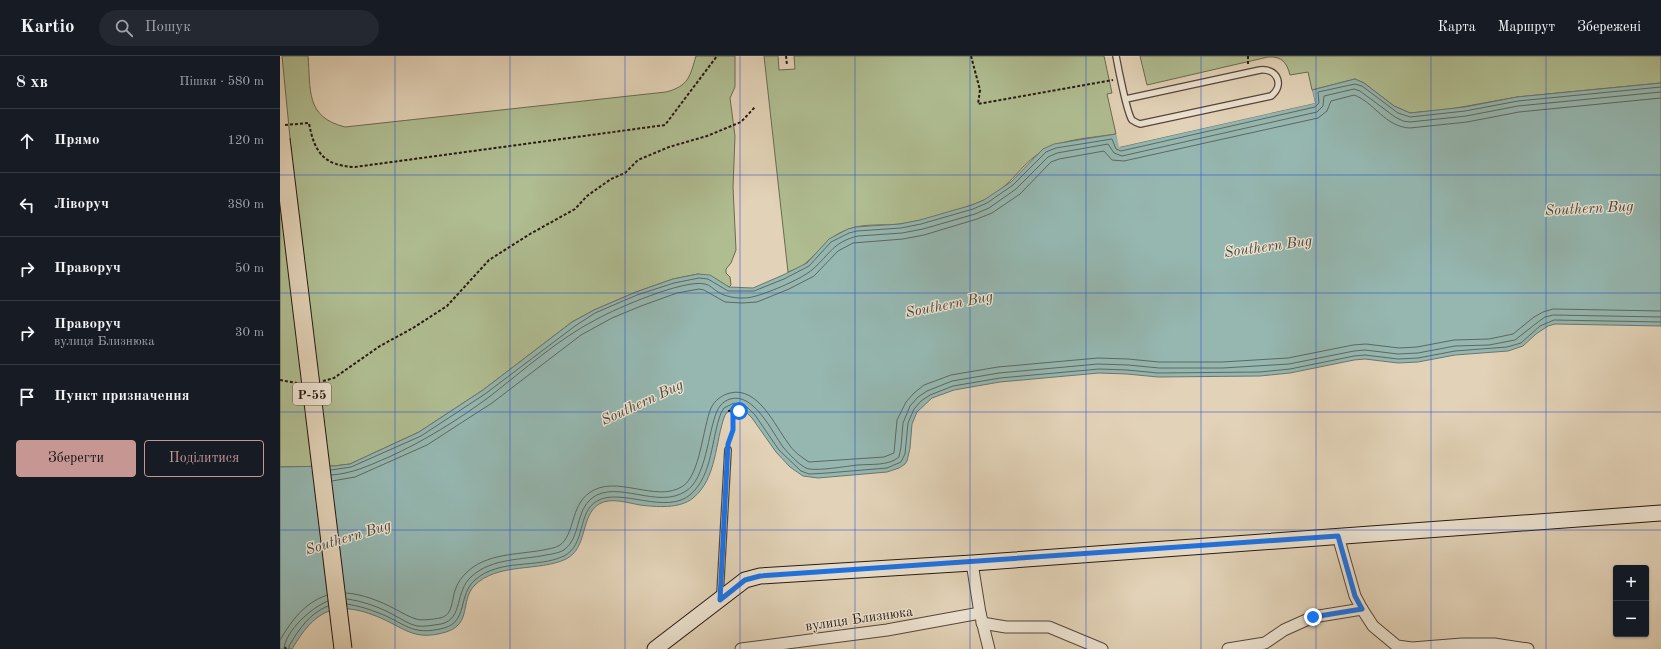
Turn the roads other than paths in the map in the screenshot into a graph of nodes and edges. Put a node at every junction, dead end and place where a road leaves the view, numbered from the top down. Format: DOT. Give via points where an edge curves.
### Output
graph roads {
  1 [pos="1116,56"];
  2 [pos="1126,99"];
  3 [pos="280,132"];
  4 [pos="728,450"];
  5 [pos="1661,513"];
  6 [pos="1338,536"];
  7 [pos="972,563"];
  8 [pos="720,600"];
  9 [pos="1362,609"];
  10 [pos="981,618"];
  11 [pos="664,647"];
  12 [pos="1447,647"];
  13 [pos="343,649"];
  14 [pos="741,649"];
  15 [pos="989,649"];
  16 [pos="1102,649"];
  17 [pos="1228,649"];
  18 [pos="1528,649"];
  1 -- 2 [label="lane"];
  2 -- 2 [label="lane" via="1260,70 1269,70 1278,80 1277,89 1271,96 1145,124 1132,120"];
  3 -- 13 [label="main road, Р-55, bridge"];
  4 -- 8 [label="lane"];
  5 -- 6 [label="street"];
  6 -- 7 [label="street"];
  6 -- 9 [label="street" via="1355,596"];
  7 -- 8 [label="street" via="760,576 745,580"];
  7 -- 10 [label="street"];
  8 -- 11 [label="street"];
  9 -- 12 [label="street" via="1373,626 1396,646"];
  9 -- 17 [label="street" via="1313,617 1284,630 1265,643"];
  10 -- 14 [label="street, вулиця Близнюка"];
  10 -- 15 [label="street"];
  10 -- 16 [label="street, вулиця Близнюка" via="1006,627 1049,627"];
  12 -- 18 [label="street" via="1494,644"];
}
